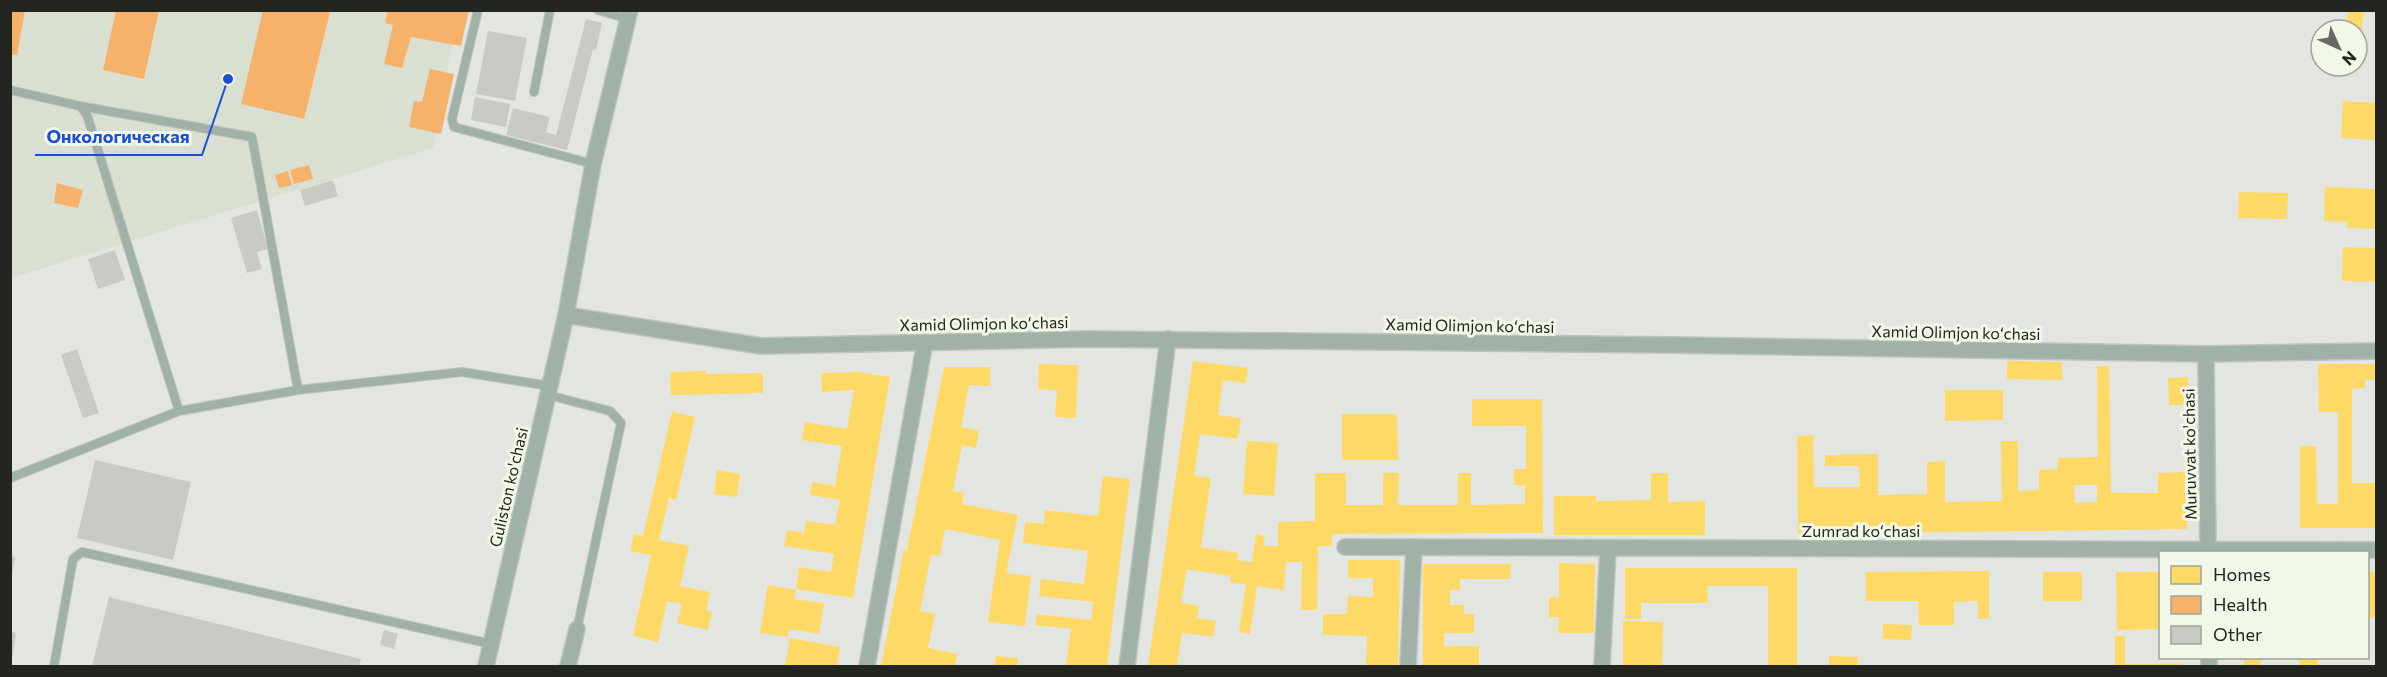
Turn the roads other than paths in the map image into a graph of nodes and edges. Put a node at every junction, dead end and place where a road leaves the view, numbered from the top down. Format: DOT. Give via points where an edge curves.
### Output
graph roads {
  1 [pos="478,10"];
  2 [pos="550,10"];
  3 [pos="598,10"];
  4 [pos="629,15"];
  5 [pos="10,90"];
  6 [pos="534,92"];
  7 [pos="80,106"];
  8 [pos="593,164"];
  9 [pos="566,315"];
  10 [pos="1168,339"];
  11 [pos="925,342"];
  12 [pos="2376,351"];
  13 [pos="2206,354"];
  14 [pos="298,390"];
  15 [pos="549,390"];
  16 [pos="178,411"];
  17 [pos="10,478"];
  18 [pos="1345,547"];
  19 [pos="1414,547"];
  20 [pos="1608,548"];
  21 [pos="2376,550"];
  22 [pos="2208,551"];
  23 [pos="577,629"];
  24 [pos="490,644"];
  25 [pos="54,666"];
  26 [pos="486,666"];
  27 [pos="568,666"];
  28 [pos="867,666"];
  29 [pos="1127,666"];
  30 [pos="1407,666"];
  31 [pos="1602,666"];
  1 -- 8 [label="lane" via="452,119 454,127"];
  2 -- 6 [label="lane"];
  3 -- 4 [label="lane"];
  4 -- 8 [label="street, Guliston ko'chasi"];
  5 -- 7 [label="lane"];
  7 -- 14 [label="lane" via="252,137"];
  7 -- 16 [label="lane" via="87,115"];
  8 -- 9 [label="street, Guliston ko'chasi"];
  9 -- 11 [label="street, Xamid Olimjon koʻchasi" via="761,346"];
  9 -- 15 [label="street, Guliston ko'chasi"];
  10 -- 11 [label="street, Xamid Olimjon koʻchasi"];
  10 -- 13 [label="street, Xamid Olimjon koʻchasi"];
  10 -- 29 [label="street"];
  11 -- 28 [label="street"];
  12 -- 13 [label="street, Xamid Olimjon koʻchasi"];
  13 -- 22 [label="street, Muruvvat ko'chasi"];
  14 -- 15 [label="lane" via="462,372"];
  14 -- 16 [label="lane"];
  15 -- 23 [label="lane" via="610,411 621,423"];
  15 -- 24 [label="street, Guliston ko'chasi"];
  16 -- 17 [label="lane"];
  18 -- 19 [label="street, Zumrad koʻchasi"];
  19 -- 20 [label="street, Zumrad koʻchasi"];
  19 -- 30 [label="street"];
  20 -- 22 [label="street, Zumrad koʻchasi"];
  20 -- 31 [label="street"];
  21 -- 22 [label="street, Zumrad koʻchasi"];
  23 -- 27 [label="street"];
  24 -- 25 [label="lane" via="82,552 73,559"];
  24 -- 26 [label="street, Guliston ko'chasi"];
}
